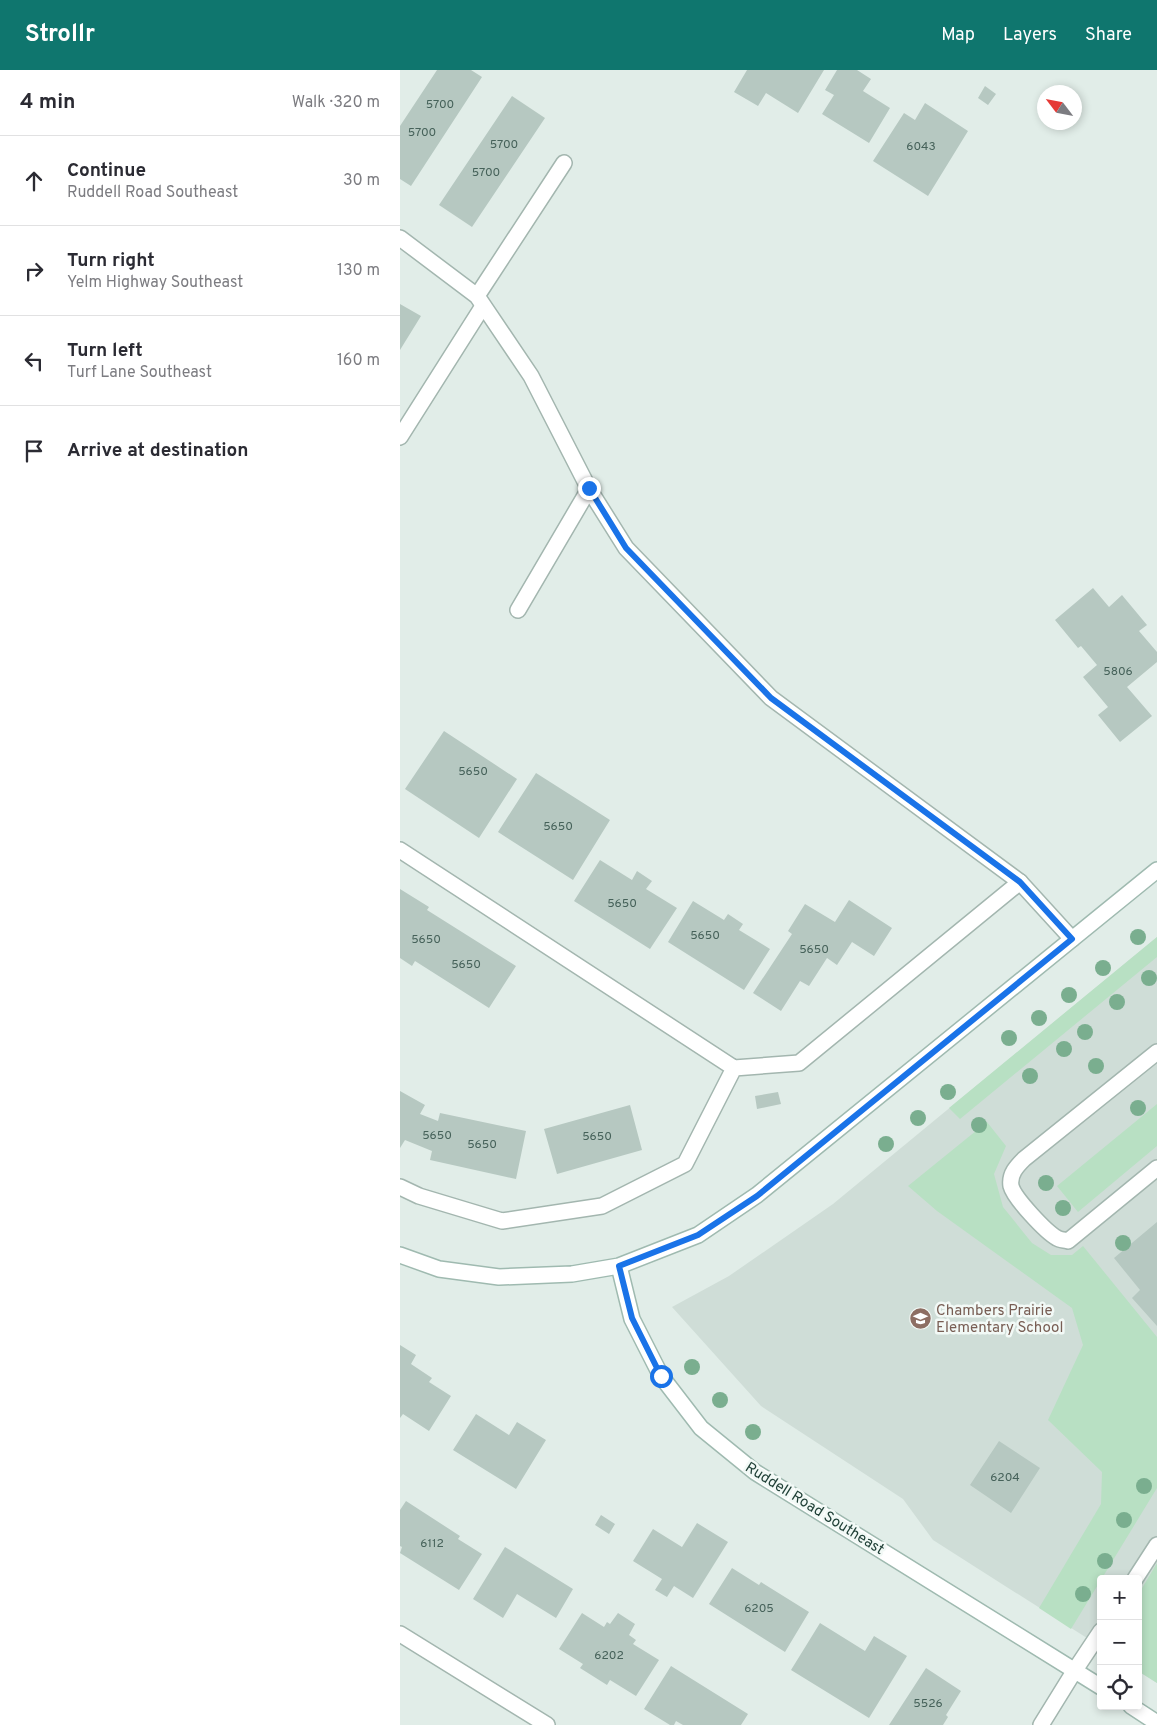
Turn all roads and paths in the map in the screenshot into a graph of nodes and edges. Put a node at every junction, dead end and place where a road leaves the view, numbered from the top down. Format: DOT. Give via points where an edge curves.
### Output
graph roads {
  1 [pos="564,163"];
  2 [pos="400,238"];
  3 [pos="480,301"];
  4 [pos="400,436"];
  5 [pos="589,488"];
  6 [pos="518,610"];
  7 [pos="400,850"];
  8 [pos="1157,870"];
  9 [pos="1020,882"];
  10 [pos="1072,939"];
  11 [pos="1157,1052"];
  12 [pos="734,1068"];
  13 [pos="1157,1168"];
  14 [pos="400,1187"];
  15 [pos="400,1255"];
  16 [pos="619,1266"];
  17 [pos="1157,1545"];
  18 [pos="1138,1575"];
  19 [pos="400,1634"];
  20 [pos="1097,1637"];
  21 [pos="1075,1670"];
  22 [pos="1097,1684"];
  23 [pos="1137,1710"];
  24 [pos="1157,1723"];
  25 [pos="546,1725"];
  26 [pos="1041,1725"];
  1 -- 3 [label="street"];
  2 -- 3 [label="street"];
  3 -- 4 [label="street"];
  3 -- 5 [label="street" via="531,376"];
  5 -- 6 [label="street"];
  5 -- 9 [label="street" via="626,548 771,698"];
  7 -- 12 [label="street"];
  8 -- 10 [label="street"];
  9 -- 10 [label="street"];
  9 -- 12 [label="street" via="799,1064"];
  10 -- 16 [label="street" via="757,1196 698,1235"];
  11 -- 13 [label="street" via="1024,1159 1013,1170 1011,1185 1037,1221 1057,1238 1068,1241"];
  12 -- 14 [label="street" via="685,1164 602,1206 502,1221 419,1196"];
  15 -- 16 [label="street" via="440,1269 500,1277 572,1274"];
  16 -- 21 [label="street, Ruddell Road Southeast" via="632,1318 661,1376 701,1428 755,1472"];
  17 -- 18 [label="street"];
  19 -- 25 [label="street"];
  20 -- 21 [label="street"];
  21 -- 22 [label="street, Ruddell Road Southeast"];
  21 -- 26 [label="street"];
  23 -- 24 [label="street"];
}
